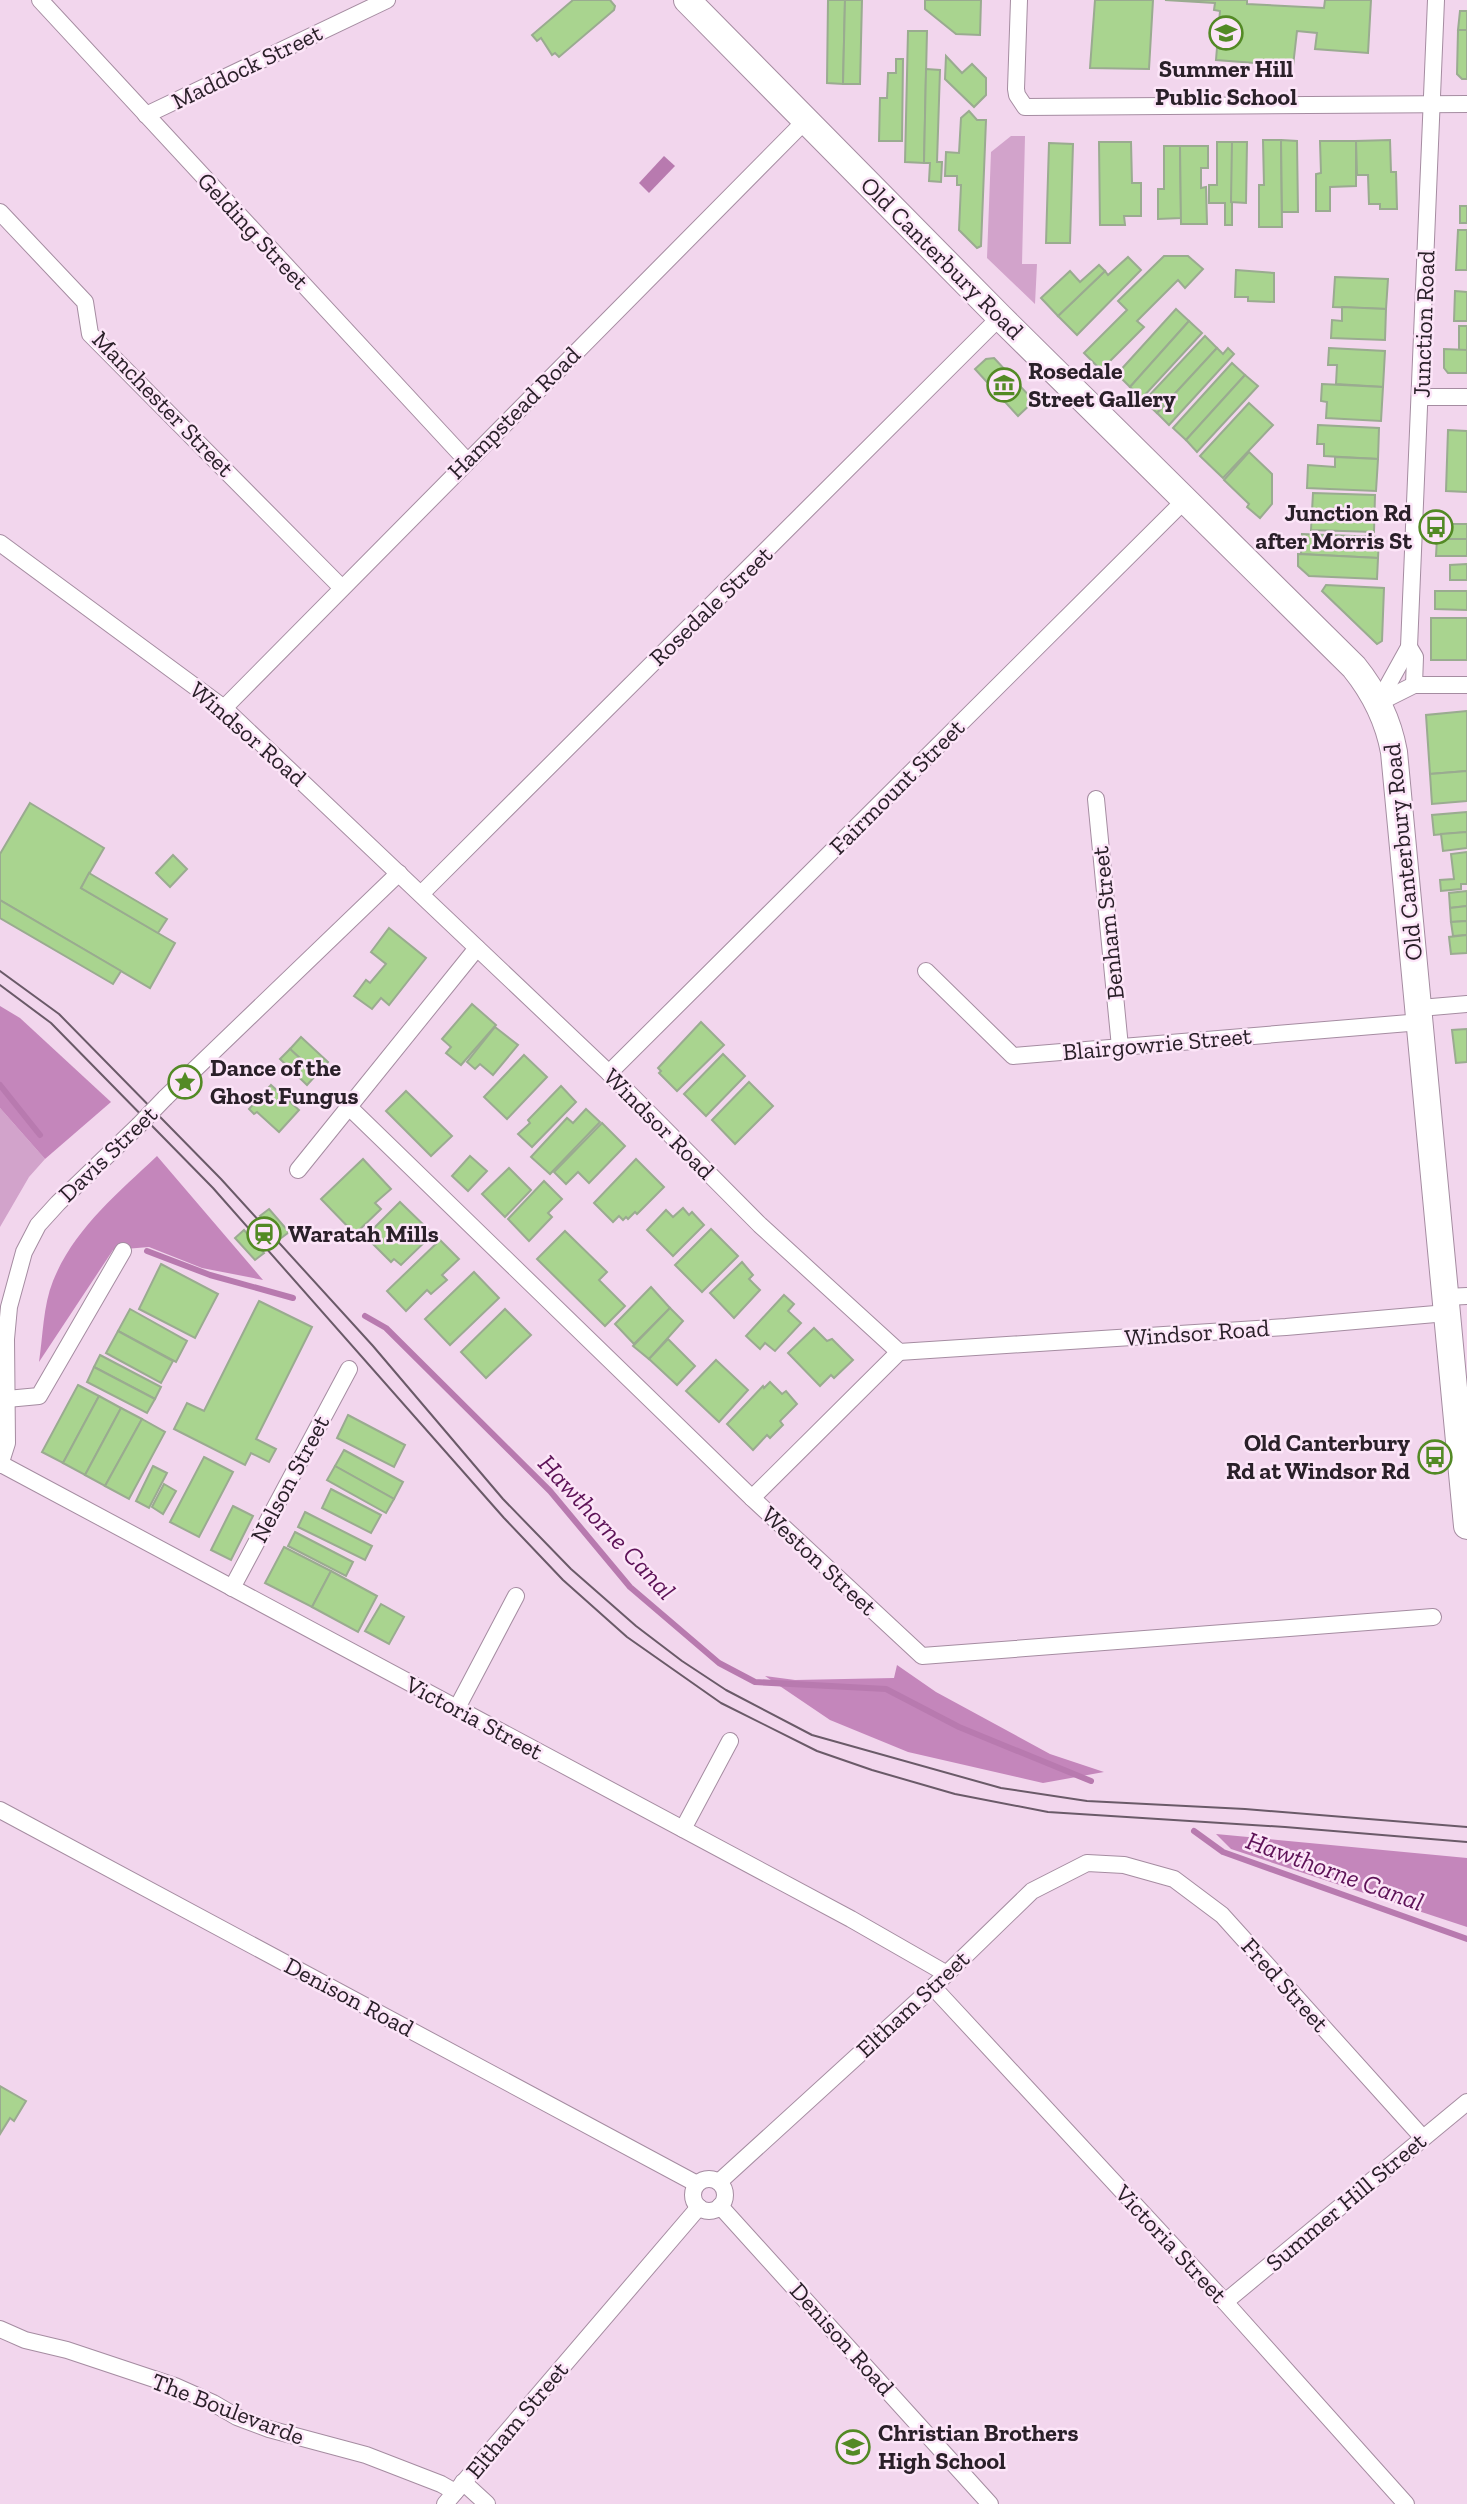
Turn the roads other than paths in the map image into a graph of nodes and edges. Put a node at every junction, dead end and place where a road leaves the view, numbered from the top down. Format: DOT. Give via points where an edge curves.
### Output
graph roads {
  1 [pos="40,0"];
  2 [pos="387,0"];
  3 [pos="687,0"];
  4 [pos="1019,0"];
  5 [pos="1436,0"];
  6 [pos="1433,104"];
  7 [pos="1467,104"];
  8 [pos="146,115"];
  9 [pos="806,120"];
  10 [pos="0,212"];
  11 [pos="1000,317"];
  12 [pos="1420,397"];
  13 [pos="1467,397"];
  14 [pos="467,460"];
  15 [pos="1185,500"];
  16 [pos="0,543"];
  17 [pos="342,588"];
  18 [pos="1409,648"];
  19 [pos="1414,685"];
  20 [pos="1467,685"];
  21 [pos="1378,703"];
  22 [pos="224,708"];
  23 [pos="1096,799"];
  24 [pos="399,873"];
  25 [pos="421,894"];
  26 [pos="477,948"];
  27 [pos="926,971"];
  28 [pos="1467,1004"];
  29 [pos="1420,1015"];
  30 [pos="1120,1047"];
  31 [pos="609,1073"];
  32 [pos="349,1107"];
  33 [pos="298,1170"];
  34 [pos="123,1251"];
  35 [pos="1453,1302"];
  36 [pos="899,1352"];
  37 [pos="349,1369"];
  38 [pos="8,1399"];
  39 [pos="0,1465"];
  40 [pos="752,1498"];
  41 [pos="1467,1526"];
  42 [pos="232,1588"];
  43 [pos="516,1596"];
  44 [pos="1433,1617"];
  45 [pos="457,1708"];
  46 [pos="730,1741"];
  47 [pos="0,1810"];
  48 [pos="683,1829"];
  49 [pos="1125,1865"];
  50 [pos="947,1974"];
  51 [pos="933,1987"];
  52 [pos="1467,2102"];
  53 [pos="1423,2138"];
  54 [pos="719,2182"];
  55 [pos="697,2184"];
  56 [pos="720,2206"];
  57 [pos="699,2207"];
  58 [pos="1225,2302"];
  59 [pos="0,2329"];
  60 [pos="454,2493"];
  61 [pos="487,2504"];
  62 [pos="989,2504"];
  63 [pos="1406,2504"];
  1 -- 8 [label="street, Gelding Street"];
  2 -- 8 [label="street, Maddock Street"];
  3 -- 9 [label="main road, Old Canterbury Road"];
  4 -- 6 [label="street" via="1016,89 1025,107"];
  5 -- 6 [label="street, Junction Road"];
  6 -- 7 [label="street"];
  6 -- 12 [label="street, Junction Road"];
  8 -- 14 [label="street, Gelding Street"];
  9 -- 11 [label="main road, Old Canterbury Road"];
  9 -- 14 [label="street, Hampstead Road"];
  10 -- 17 [label="street, Manchester Street" via="85,302 90,334"];
  11 -- 15 [label="main road, Old Canterbury Road"];
  11 -- 25 [label="street, Rosedale Street"];
  12 -- 13 [label="street"];
  12 -- 18 [label="street, Junction Road"];
  14 -- 17 [label="street, Hampstead Road"];
  15 -- 21 [label="main road, Old Canterbury Road" via="1354,667"];
  15 -- 31 [label="street, Fairmount Street"];
  16 -- 22 [label="street, Windsor Road"];
  17 -- 22 [label="street, Hampstead Road"];
  18 -- 19 [label="street, Junction Road" via="1415,657"];
  18 -- 21 [label="street, Junction Road"];
  19 -- 20 [label="street"];
  19 -- 21 [label="street"];
  21 -- 29 [label="main road, Old Canterbury Road" via="1394,752"];
  22 -- 24 [label="street, Windsor Road"];
  23 -- 30 [label="street, Benham Street"];
  24 -- 25 [label="street, Windsor Road"];
  24 -- 38 [label="street, Davis Street, bridge" via="38,1225 24,1252 9,1307"];
  25 -- 26 [label="street, Windsor Road"];
  26 -- 31 [label="street, Windsor Road"];
  26 -- 32 [label="street"];
  27 -- 30 [label="street, Blairgowrie Street" via="1013,1056"];
  28 -- 29 [label="street, Blairgowrie Street"];
  29 -- 30 [label="street, Blairgowrie Street"];
  29 -- 35 [label="main road, Old Canterbury Road"];
  31 -- 36 [label="street, Windsor Road" via="760,1225"];
  32 -- 33 [label="street"];
  32 -- 40 [label="street, Weston Street"];
  34 -- 38 [label="street" via="39,1396"];
  35 -- 36 [label="street, Windsor Road" via="1286,1327"];
  35 -- 41 [label="main road, Old Canterbury Road"];
  36 -- 40 [label="street"];
  37 -- 42 [label="street, Nelson Street"];
  38 -- 39 [label="street, Davis Street" via="7,1443"];
  39 -- 42 [label="street, Victoria Street"];
  40 -- 44 [label="street, Weston Street" via="922,1657"];
  42 -- 45 [label="street, Victoria Street"];
  43 -- 45 [label="street"];
  45 -- 48 [label="street, Victoria Street"];
  46 -- 48 [label="street"];
  47 -- 55 [label="street, Denison Road"];
  48 -- 50 [label="street, Victoria Street"];
  49 -- 50 [label="street, Eltham Street" via="1087,1863 1032,1891"];
  49 -- 53 [label="street, Fred Street" via="1174,1879 1222,1916"];
  50 -- 51 [label="street, Eltham Street"];
  51 -- 54 [label="street, Eltham Street"];
  51 -- 58 [label="street, Victoria Street"];
  52 -- 53 [label="street, Summer Hill Street"];
  53 -- 58 [label="street, Summer Hill Street"];
  54 -- 55 [label="street" via="710,2179"];
  54 -- 56 [label="street" via="725,2197"];
  55 -- 57 [label="street" via="693,2198"];
  56 -- 57 [label="street" via="707,2211"];
  56 -- 62 [label="street, Denison Road"];
  57 -- 60 [label="street, Eltham Street"];
  58 -- 63 [label="street, Victoria Street"];
  59 -- 60 [label="street, The Boulevarde" via="175,2386 262,2427 366,2455"];
  60 -- 61 [label="street, The Boulevarde"];
}
